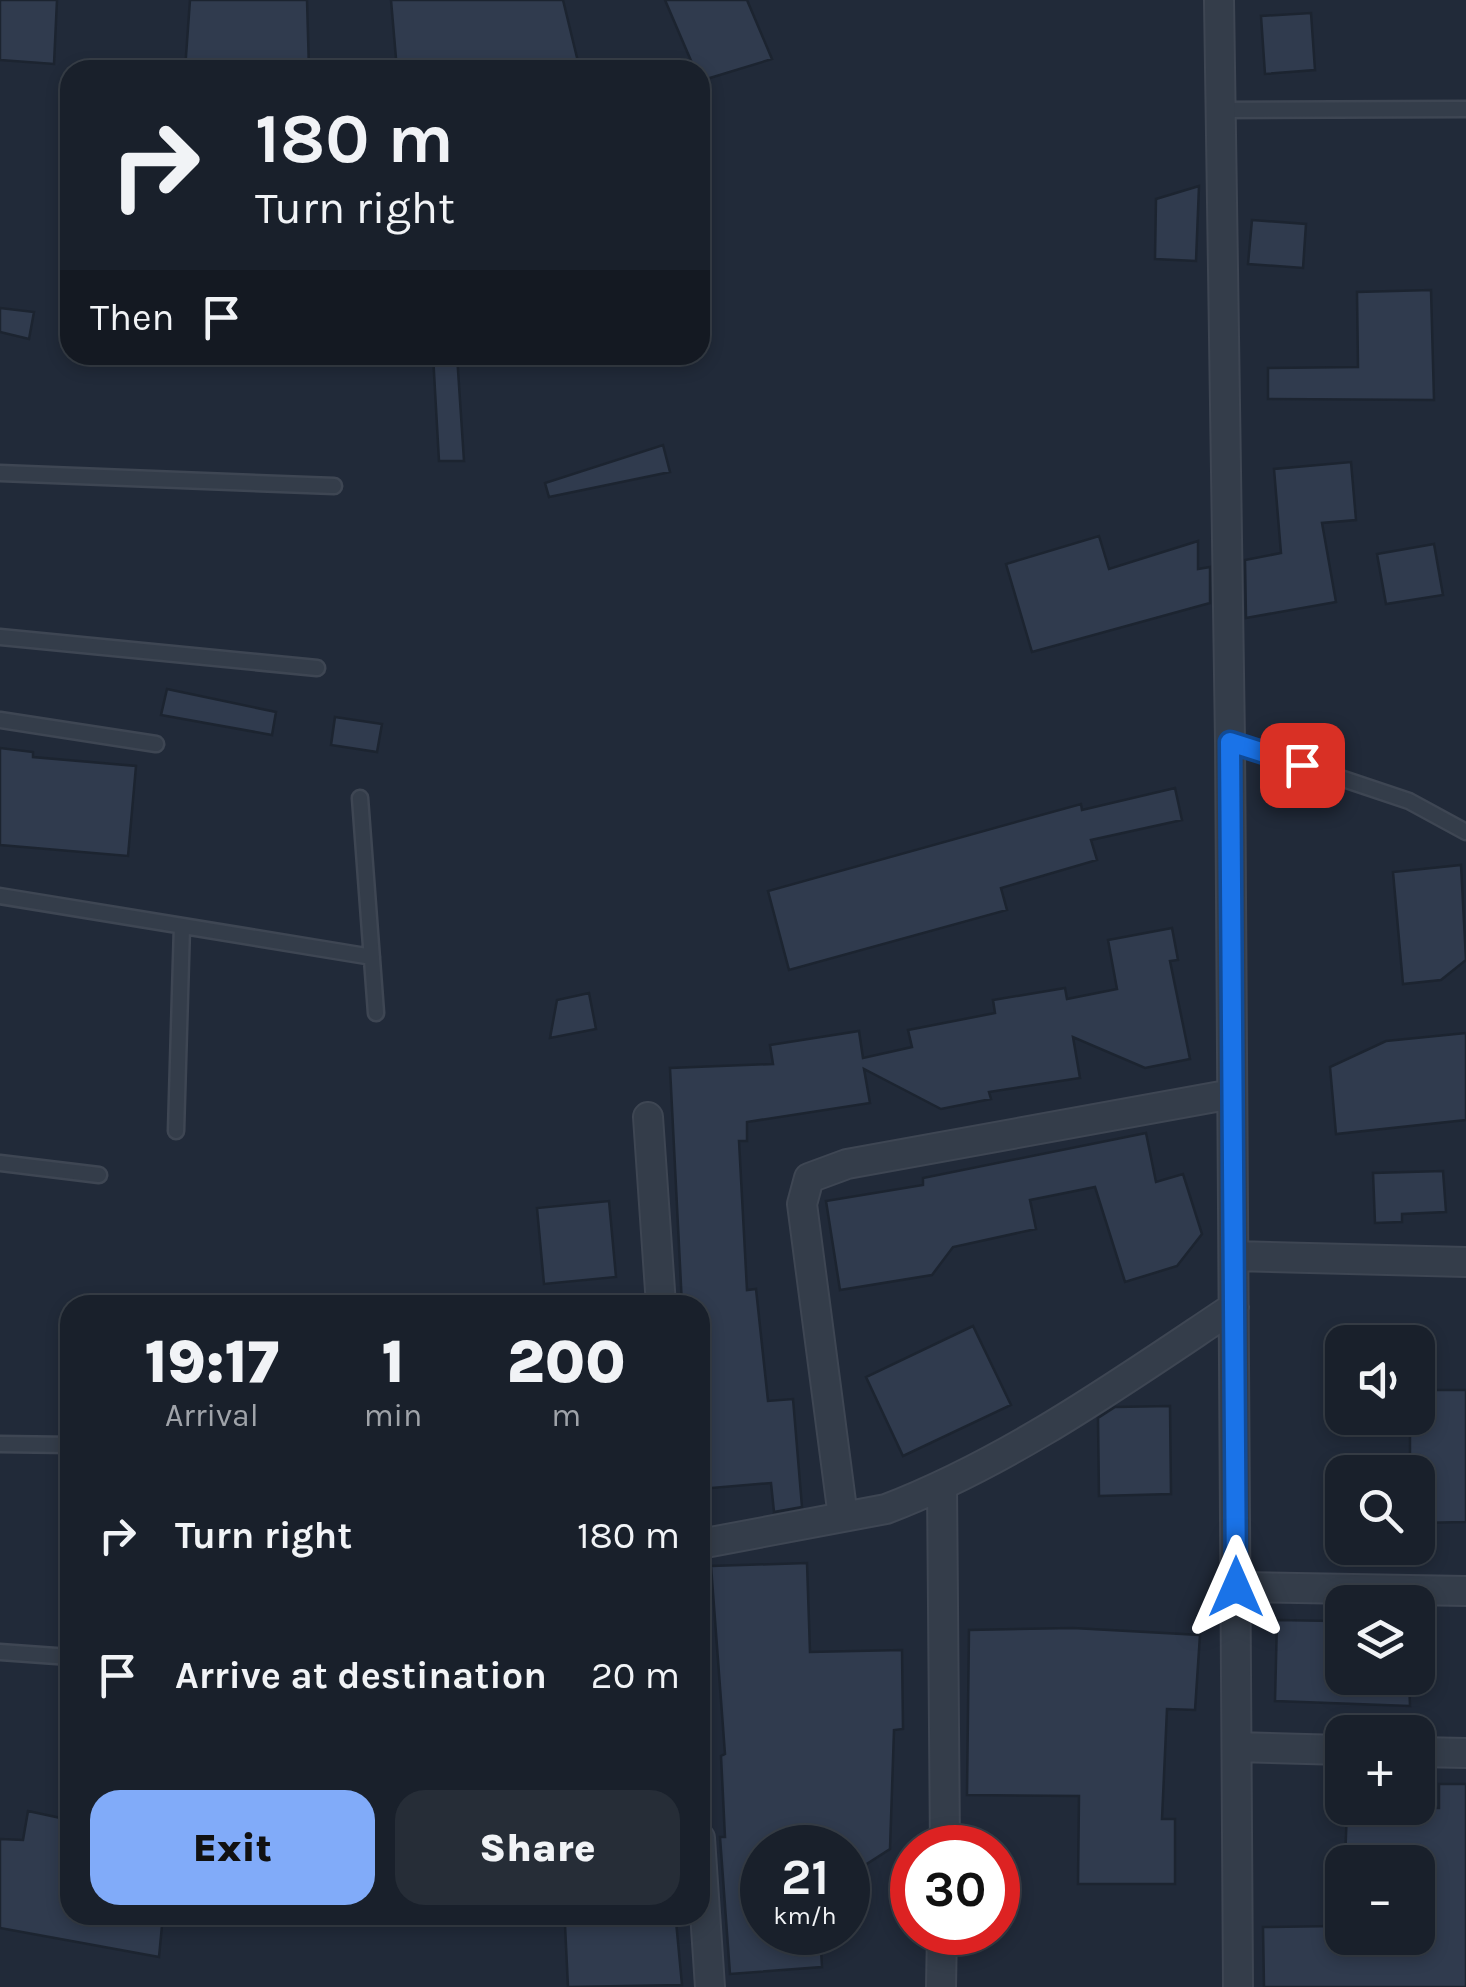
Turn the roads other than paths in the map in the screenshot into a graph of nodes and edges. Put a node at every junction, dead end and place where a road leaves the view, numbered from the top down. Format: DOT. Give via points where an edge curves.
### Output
graph roads {
  1 [pos="1219,0"];
  2 [pos="1466,108"];
  3 [pos="1220,110"];
  4 [pos="0,473"];
  5 [pos="334,486"];
  6 [pos="0,638"];
  7 [pos="316,668"];
  8 [pos="0,720"];
  9 [pos="1230,742"];
  10 [pos="156,744"];
  11 [pos="360,798"];
  12 [pos="1466,832"];
  13 [pos="0,896"];
  14 [pos="182,926"];
  15 [pos="372,958"];
  16 [pos="376,1013"];
  17 [pos="1232,1094"];
  18 [pos="648,1117"];
  19 [pos="176,1131"];
  20 [pos="0,1163"];
  21 [pos="99,1175"];
  22 [pos="1234,1256"];
  23 [pos="1466,1262"];
  24 [pos="660,1295"];
  25 [pos="1234,1307"];
  26 [pos="0,1444"];
  27 [pos="60,1444"];
  28 [pos="942,1486"];
  29 [pos="843,1518"];
  30 [pos="710,1542"];
  31 [pos="1236,1587"];
  32 [pos="1466,1591"];
  33 [pos="0,1652"];
  34 [pos="60,1656"];
  35 [pos="1237,1747"];
  36 [pos="1325,1750"];
  37 [pos="1435,1753"];
  38 [pos="1466,1754"];
  39 [pos="944,1825"];
  40 [pos="706,1925"];
  41 [pos="941,1955"];
  42 [pos="710,1987"];
  43 [pos="940,1987"];
  44 [pos="1238,1987"];
  1 -- 3 [label="street"];
  2 -- 3 [label="lane"];
  3 -- 9 [label="street"];
  4 -- 5 [label="lane"];
  6 -- 7 [label="lane"];
  8 -- 10 [label="lane"];
  9 -- 12 [label="lane" via="1409,801"];
  9 -- 17 [label="street"];
  11 -- 15 [label="lane"];
  13 -- 14 [label="lane"];
  14 -- 15 [label="lane"];
  14 -- 19 [label="lane"];
  15 -- 16 [label="lane"];
  17 -- 22 [label="street"];
  17 -- 29 [label="street" via="847,1164 810,1178 802,1204"];
  18 -- 24 [label="street"];
  20 -- 21 [label="lane"];
  22 -- 23 [label="street"];
  22 -- 25 [label="street"];
  25 -- 28 [label="street" via="1072,1415"];
  25 -- 31 [label="street"];
  26 -- 27 [label="lane"];
  28 -- 29 [label="street"];
  28 -- 39 [label="street"];
  29 -- 30 [label="street"];
  31 -- 32 [label="street"];
  31 -- 35 [label="street"];
  33 -- 34 [label="lane"];
  35 -- 36 [label="street"];
  35 -- 44 [label="street"];
  37 -- 38 [label="street"];
  40 -- 42 [label="street"];
  41 -- 43 [label="street"];
}
